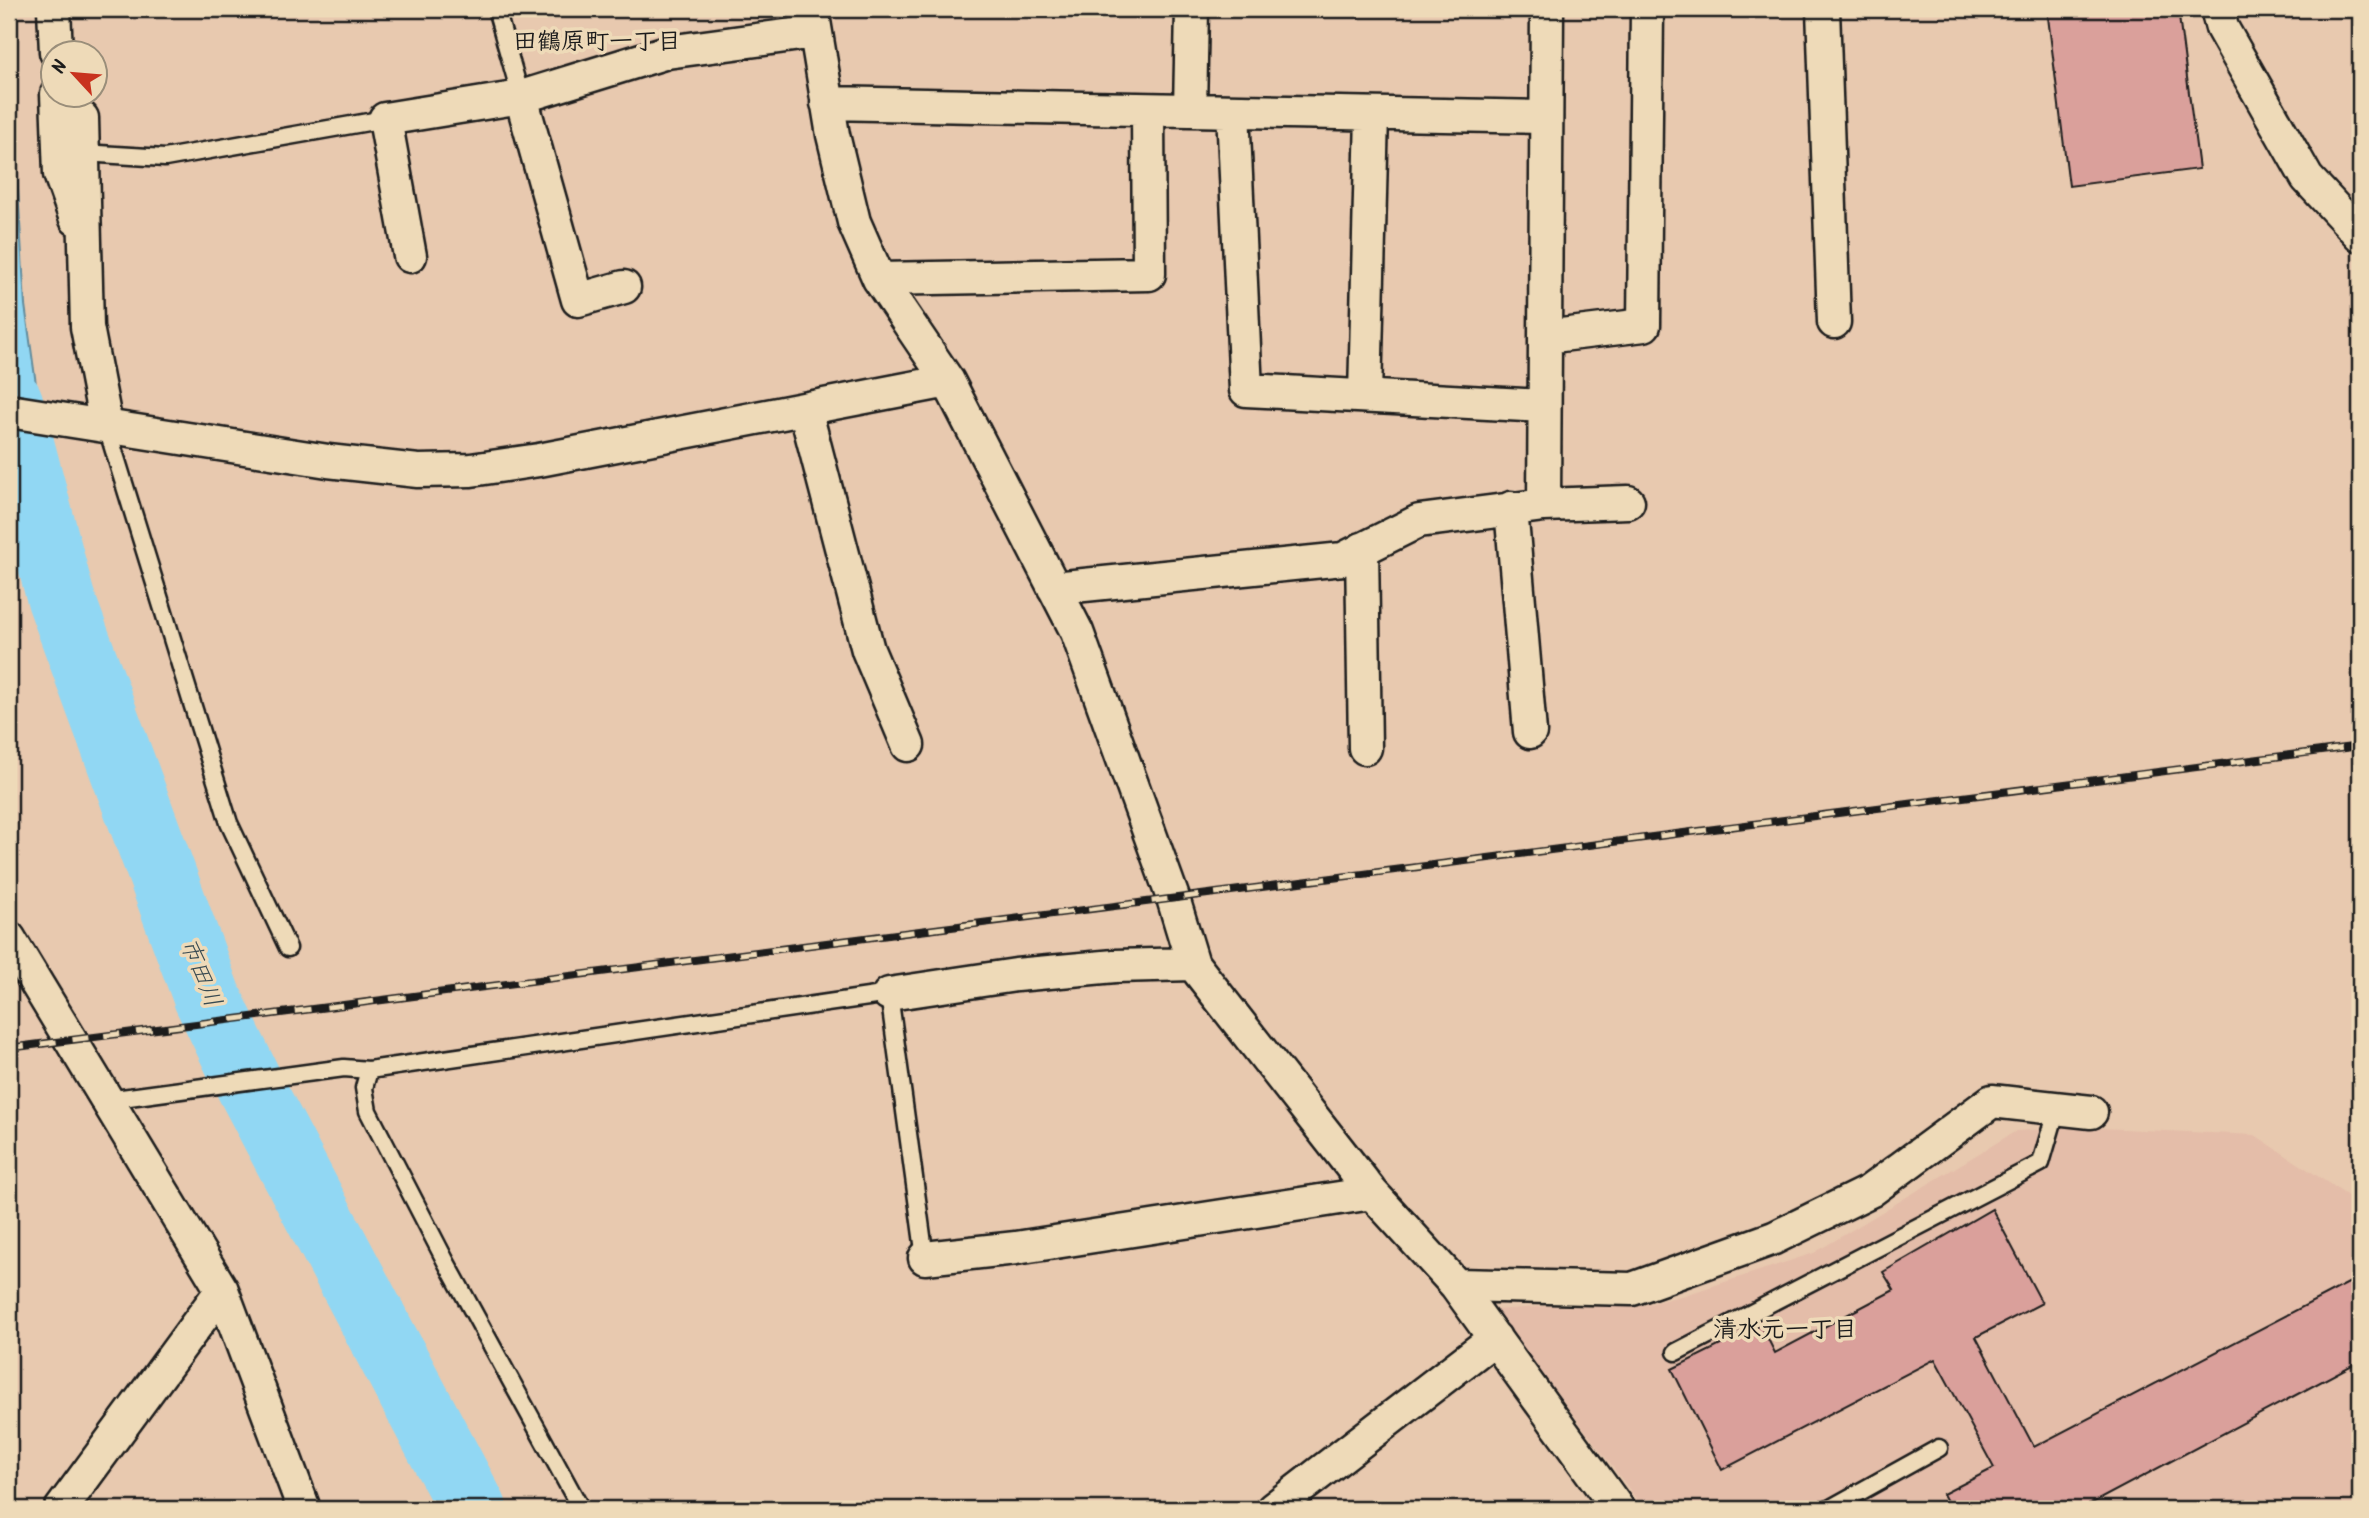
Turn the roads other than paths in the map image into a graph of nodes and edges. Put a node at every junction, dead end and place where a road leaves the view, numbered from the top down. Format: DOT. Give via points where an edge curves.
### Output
graph roads {
  1 [pos="54,9"];
  2 [pos="496,9"];
  3 [pos="1192,9"];
  4 [pos="1547,9"];
  5 [pos="1647,9"];
  6 [pos="1823,9"];
  7 [pos="2217,9"];
  8 [pos="813,21"];
  9 [pos="55,38"];
  10 [pos="521,97"];
  11 [pos="827,103"];
  12 [pos="58,108"];
  13 [pos="1148,110"];
  14 [pos="1190,110"];
  15 [pos="1233,111"];
  16 [pos="1372,114"];
  17 [pos="1545,117"];
  18 [pos="82,118"];
  19 [pos="385,119"];
  20 [pos="83,153"];
  21 [pos="2360,235"];
  22 [pos="85,244"];
  23 [pos="410,256"];
  24 [pos="879,279"];
  25 [pos="624,287"];
  26 [pos="1834,323"];
  27 [pos="1545,337"];
  28 [pos="948,381"];
  29 [pos="1365,396"];
  30 [pos="1544,406"];
  31 [pos="805,409"];
  32 [pos="9,411"];
  33 [pos="92,423"];
  34 [pos="1628,502"];
  35 [pos="1544,505"];
  36 [pos="1511,508"];
  37 [pos="1363,549"];
  38 [pos="1054,588"];
  39 [pos="1530,732"];
  40 [pos="908,745"];
  41 [pos="1365,748"];
  42 [pos="9,938"];
  43 [pos="288,948"];
  44 [pos="1193,964"];
  45 [pos="889,994"];
  46 [pos="369,1070"];
  47 [pos="107,1100"];
  48 [pos="2057,1108"];
  49 [pos="2091,1112"];
  50 [pos="1372,1193"];
  51 [pos="925,1258"];
  52 [pos="1456,1285"];
  53 [pos="222,1290"];
  54 [pos="1495,1338"];
  55 [pos="1676,1352"];
  56 [pos="1939,1448"];
  57 [pos="61,1509"];
  58 [pos="304,1509"];
  59 [pos="581,1509"];
  60 [pos="1273,1509"];
  61 [pos="1618,1509"];
  62 [pos="1829,1509"];
  1 -- 9 [label="street"];
  2 -- 10 [label="lane"];
  3 -- 14 [label="street"];
  4 -- 17 [label="street"];
  5 -- 27 [label="street" via="1644,325"];
  6 -- 26 [label="street"];
  7 -- 21 [label="street" via="2222,29 2306,178"];
  8 -- 10 [label="street" via="667,52"];
  8 -- 11 [label="street"];
  10 -- 19 [label="street"];
  10 -- 25 [label="street" via="578,300"];
  11 -- 13 [label="street"];
  11 -- 24 [label="street" via="854,222"];
  12 -- 22 [label="street" via="60,174"];
  13 -- 14 [label="street"];
  13 -- 24 [label="street" via="1149,274"];
  14 -- 15 [label="street"];
  15 -- 16 [label="street"];
  15 -- 29 [label="street" via="1246,390"];
  16 -- 17 [label="street"];
  16 -- 29 [label="street"];
  17 -- 27 [label="street"];
  18 -- 20 [label="street"];
  19 -- 20 [label="lane" via="165,158"];
  19 -- 23 [label="street"];
  20 -- 22 [label="street"];
  22 -- 33 [label="street"];
  24 -- 28 [label="street"];
  27 -- 30 [label="street"];
  28 -- 31 [label="street"];
  28 -- 38 [label="street"];
  29 -- 30 [label="street"];
  30 -- 35 [label="street"];
  31 -- 33 [label="street" via="471,470 418,471 328,461"];
  31 -- 40 [label="street" via="868,650"];
  32 -- 33 [label="street"];
  33 -- 43 [label="lane" via="229,824"];
  34 -- 35 [label="street"];
  35 -- 36 [label="street"];
  36 -- 37 [label="street" via="1419,522"];
  36 -- 39 [label="street"];
  37 -- 38 [label="street" via="1343,559"];
  37 -- 41 [label="street"];
  38 -- 44 [label="street" via="1077,632"];
  42 -- 47 [label="street"];
  44 -- 45 [label="street" via="1016,975"];
  44 -- 50 [label="street"];
  45 -- 46 [label="lane"];
  45 -- 51 [label="lane"];
  46 -- 47 [label="lane" via="344,1068"];
  46 -- 59 [label="lane" via="364,1088 368,1111"];
  47 -- 53 [label="street"];
  48 -- 49 [label="street"];
  48 -- 52 [label="street" via="1992,1101 1870,1191 1774,1238 1632,1289"];
  48 -- 55 [label="lane" via="2042,1163"];
  50 -- 51 [label="street"];
  50 -- 52 [label="street"];
  52 -- 54 [label="street"];
  53 -- 57 [label="street"];
  53 -- 58 [label="street"];
  54 -- 60 [label="street"];
  54 -- 61 [label="street"];
  56 -- 62 [label="lane"];
}
